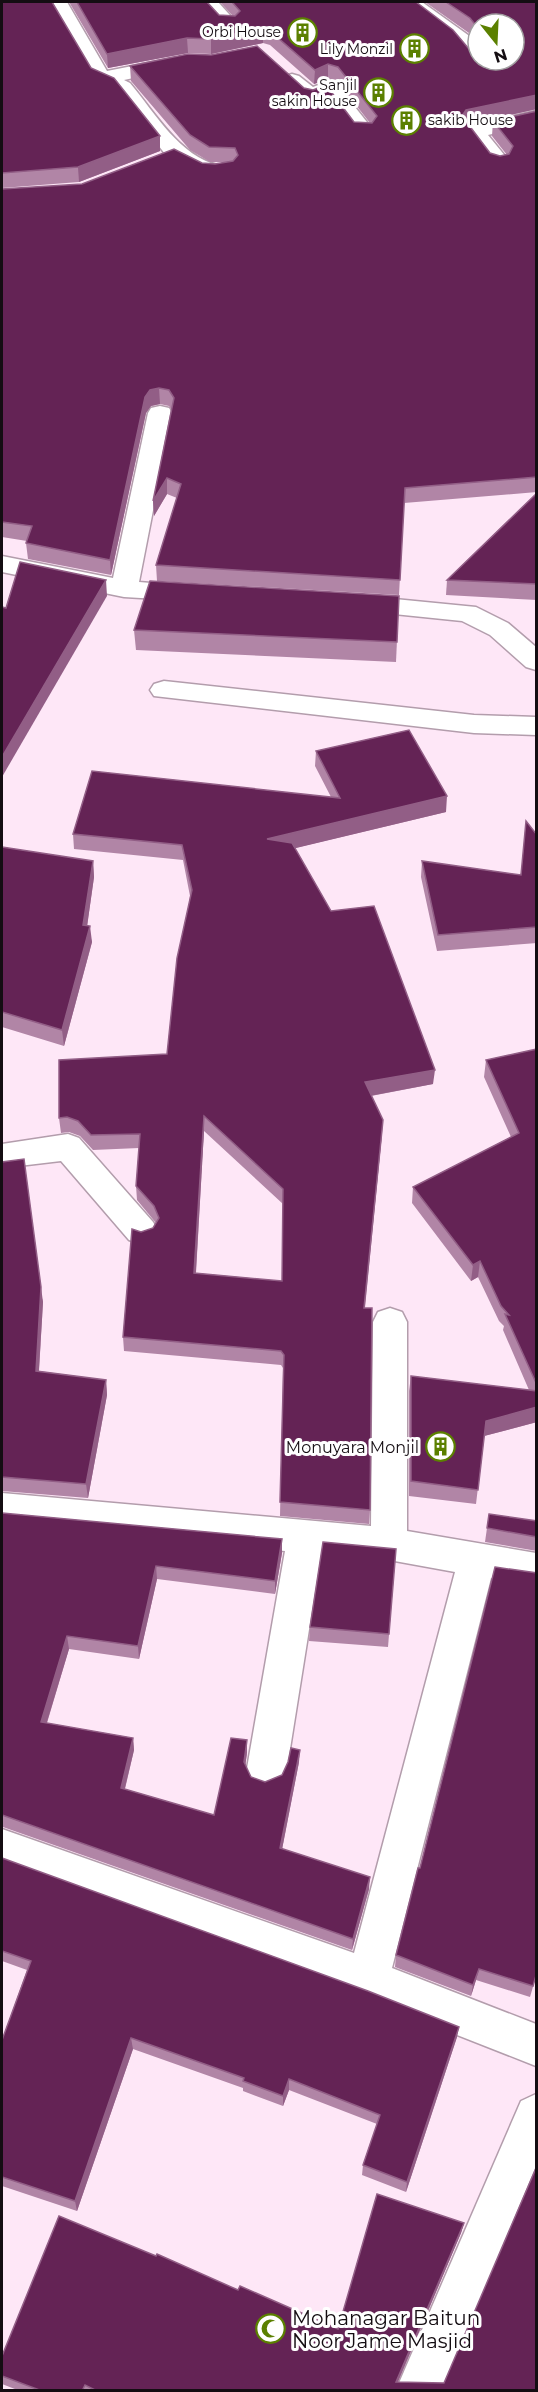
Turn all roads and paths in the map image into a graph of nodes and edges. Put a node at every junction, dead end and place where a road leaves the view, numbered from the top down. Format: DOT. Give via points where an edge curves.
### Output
graph roads {
  1 [pos="57,2"];
  2 [pos="207,2"];
  3 [pos="410,2"];
  4 [pos="228,24"];
  5 [pos="466,45"];
  6 [pos="188,61"];
  7 [pos="275,64"];
  8 [pos="102,78"];
  9 [pos="537,117"];
  10 [pos="363,131"];
  11 [pos="177,154"];
  12 [pos="156,162"];
  13 [pos="499,162"];
  14 [pos="225,169"];
  15 [pos="160,413"];
  16 [pos="2,564"];
  17 [pos="124,589"];
  18 [pos="219,595"];
  19 [pos="325,601"];
  20 [pos="537,661"];
  21 [pos="164,690"];
  22 [pos="537,726"];
  23 [pos="2,1156"];
  24 [pos="141,1231"];
  25 [pos="390,1322"];
  26 [pos="2,1509"];
  27 [pos="306,1536"];
  28 [pos="388,1544"];
  29 [pos="477,1559"];
  30 [pos="537,1569"];
  31 [pos="266,1774"];
  32 [pos="2,1848"];
  33 [pos="368,1979"];
  34 [pos="537,2044"];
  35 [pos="537,2116"];
  36 [pos="418,2391"];
  1 -- 8 [label="street"];
  2 -- 4 [label="street"];
  3 -- 5 [label="street"];
  6 -- 8 [label="street"];
  7 -- 10 [label="street" via="312,97 329,87"];
  8 -- 11 [label="street" via="123,87"];
  9 -- 13 [label="street" via="474,132"];
  11 -- 12 [label="street"];
  11 -- 14 [label="street" via="205,171"];
  15 -- 17 [label="street"];
  16 -- 17 [label="street"];
  17 -- 18 [label="street"];
  19 -- 20 [label="street" via="467,613 499,629"];
  21 -- 22 [label="street" via="474,724"];
  23 -- 24 [label="street" via="68,1147"];
  25 -- 28 [label="street"];
  26 -- 27 [label="street"];
  27 -- 28 [label="street"];
  27 -- 31 [label="street"];
  28 -- 29 [label="street"];
  29 -- 30 [label="street"];
  29 -- 33 [label="street"];
  32 -- 33 [label="street"];
  33 -- 34 [label="street"];
  35 -- 36 [label="street"];
}
